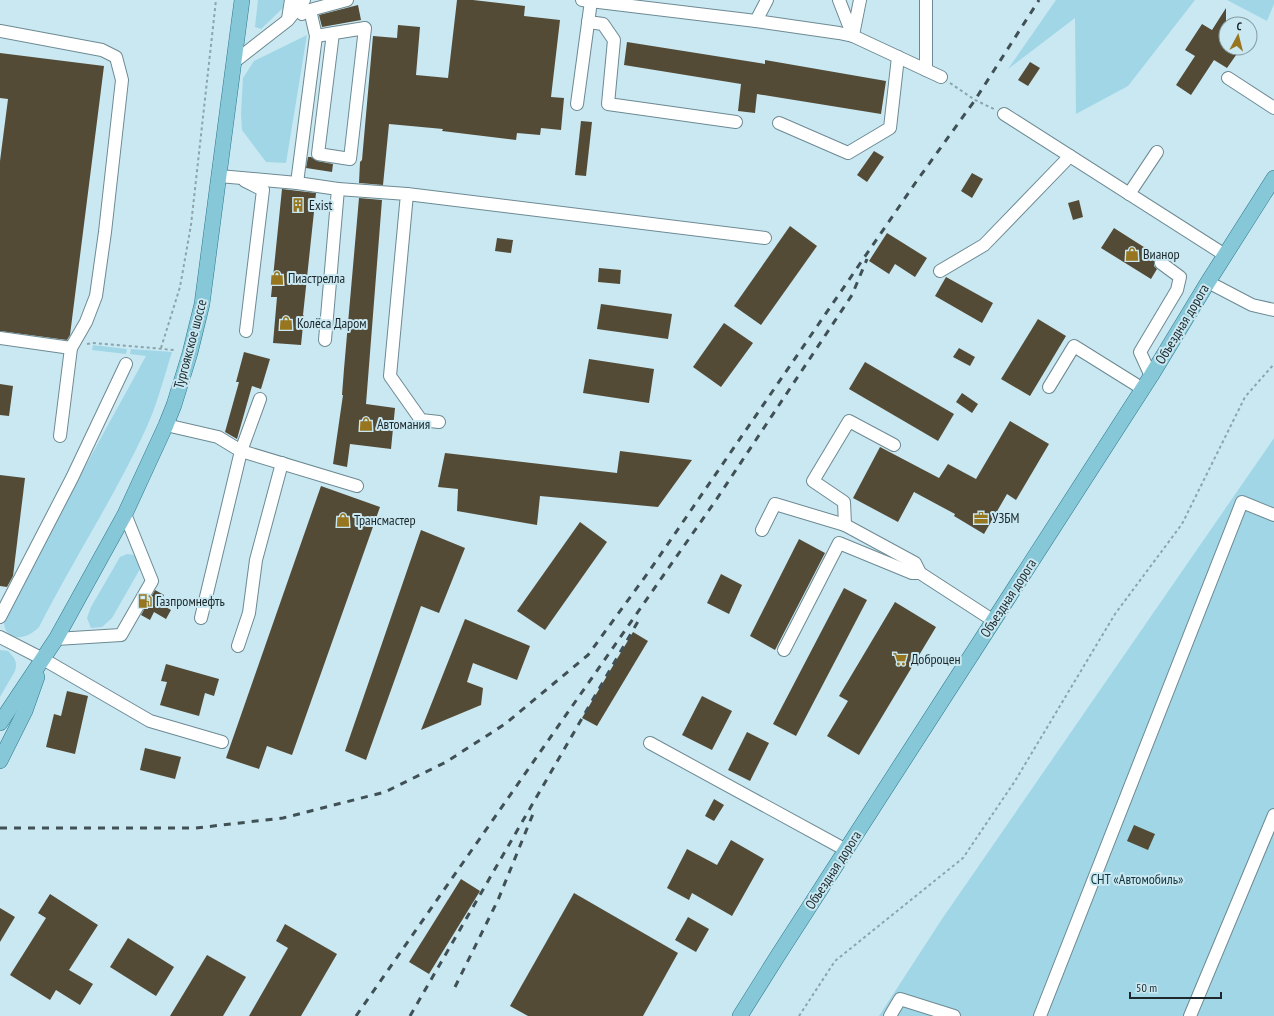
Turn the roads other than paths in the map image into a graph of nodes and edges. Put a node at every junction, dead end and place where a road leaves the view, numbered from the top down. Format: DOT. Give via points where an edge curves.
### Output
graph roads {
  1 [pos="242,0"];
  2 [pos="291,0"];
  3 [pos="347,0"];
  4 [pos="767,0"];
  5 [pos="839,0"];
  6 [pos="860,0"];
  7 [pos="926,0"];
  8 [pos="586,1"];
  9 [pos="307,5"];
  10 [pos="288,20"];
  11 [pos="756,21"];
  12 [pos="588,22"];
  13 [pos="0,31"];
  14 [pos="333,33"];
  15 [pos="316,36"];
  16 [pos="853,36"];
  17 [pos="898,57"];
  18 [pos="234,62"];
  19 [pos="926,70"];
  20 [pos="940,77"];
  21 [pos="1228,78"];
  22 [pos="577,104"];
  23 [pos="1274,108"];
  24 [pos="1004,114"];
  25 [pos="736,122"];
  26 [pos="779,123"];
  27 [pos="1157,152"];
  28 [pos="1070,156"];
  29 [pos="219,176"];
  30 [pos="239,178"];
  31 [pos="1274,178"];
  32 [pos="296,183"];
  33 [pos="338,189"];
  34 [pos="407,194"];
  35 [pos="1130,194"];
  36 [pos="765,238"];
  37 [pos="1225,255"];
  38 [pos="1161,263"];
  39 [pos="940,271"];
  40 [pos="1208,282"];
  41 [pos="1274,310"];
  42 [pos="246,331"];
  43 [pos="0,338"];
  44 [pos="325,340"];
  45 [pos="72,348"];
  46 [pos="126,364"];
  47 [pos="1147,382"];
  48 [pos="1049,387"];
  49 [pos="260,399"];
  50 [pos="439,422"];
  51 [pos="166,425"];
  52 [pos="60,436"];
  53 [pos="894,445"];
  54 [pos="241,451"];
  55 [pos="282,463"];
  56 [pos="357,486"];
  57 [pos="125,514"];
  58 [pos="1274,514"];
  59 [pos="845,525"];
  60 [pos="762,530"];
  61 [pos="920,573"];
  62 [pos="0,617"];
  63 [pos="201,618"];
  64 [pos="994,621"];
  65 [pos="0,638"];
  66 [pos="56,639"];
  67 [pos="238,646"];
  68 [pos="784,650"];
  69 [pos="43,659"];
  70 [pos="0,723"];
  71 [pos="222,742"];
  72 [pos="650,744"];
  73 [pos="0,761"];
  74 [pos="1274,815"];
  75 [pos="846,850"];
  76 [pos="740,1016"];
  77 [pos="890,1016"];
  78 [pos="954,1016"];
  79 [pos="1040,1016"];
  80 [pos="1190,1016"];
  1 -- 18 [label="main road, Тургоякское шоссе"];
  2 -- 10 [label="lane"];
  3 -- 9 [label="lane"];
  4 -- 11 [label="lane"];
  5 -- 16 [label="lane"];
  6 -- 16 [label="lane"];
  7 -- 19 [label="lane"];
  8 -- 11 [label="lane"];
  8 -- 12 [label="lane"];
  9 -- 10 [label="lane"];
  9 -- 15 [label="lane"];
  10 -- 18 [label="lane"];
  11 -- 16 [label="lane"];
  12 -- 22 [label="lane"];
  12 -- 25 [label="lane" via="603,24 614,40 608,104"];
  13 -- 45 [label="lane" via="102,50 116,57 122,80 96,296"];
  14 -- 14 [label="lane" via="365,28 350,159 318,154"];
  14 -- 15 [label="lane"];
  15 -- 32 [label="lane"];
  16 -- 17 [label="lane"];
  17 -- 19 [label="lane"];
  17 -- 26 [label="lane" via="890,128 848,152"];
  18 -- 29 [label="main road, Тургоякское шоссе"];
  19 -- 20 [label="lane"];
  21 -- 23 [label="lane"];
  24 -- 28 [label="lane"];
  27 -- 35 [label="lane"];
  28 -- 35 [label="lane"];
  28 -- 39 [label="lane" via="984,245"];
  29 -- 30 [label="lane"];
  29 -- 51 [label="main road, Тургоякское шоссе" via="202,304 190,353"];
  30 -- 32 [label="lane"];
  30 -- 42 [label="lane" via="263,190"];
  31 -- 37 [label="main road, Объездная дорога"];
  32 -- 33 [label="lane"];
  33 -- 34 [label="lane"];
  33 -- 44 [label="lane"];
  34 -- 36 [label="lane"];
  34 -- 50 [label="lane" via="390,376 421,420"];
  35 -- 37 [label="lane"];
  37 -- 40 [label="main road, Объездная дорога"];
  38 -- 47 [label="lane" via="1180,277 1177,290 1140,352"];
  40 -- 41 [label="lane" via="1252,306"];
  40 -- 47 [label="main road, Объездная дорога"];
  43 -- 45 [label="lane"];
  45 -- 52 [label="lane"];
  46 -- 62 [label="lane" via="72,478"];
  47 -- 48 [label="lane" via="1074,346"];
  47 -- 64 [label="main road, Объездная дорога"];
  49 -- 54 [label="lane"];
  51 -- 54 [label="lane" via="218,437"];
  51 -- 57 [label="main road, Тургоякское шоссе"];
  53 -- 59 [label="lane" via="849,421 841,434 813,481 844,502"];
  54 -- 55 [label="lane"];
  54 -- 63 [label="lane"];
  55 -- 56 [label="lane"];
  55 -- 67 [label="lane" via="256,560 249,613"];
  57 -- 66 [label="main road, Тургоякское шоссе"];
  57 -- 66 [label="lane" via="152,581 121,635"];
  58 -- 79 [label="lane" via="1242,502"];
  59 -- 60 [label="lane" via="775,504"];
  59 -- 61 [label="lane" via="915,563"];
  61 -- 64 [label="lane"];
  61 -- 68 [label="lane" via="912,573 839,543"];
  64 -- 75 [label="main road, Объездная дорога"];
  65 -- 69 [label="lane"];
  66 -- 69 [label="main road, Тургоякское шоссе"];
  69 -- 70 [label="main road, Тургоякское шоссе"];
  69 -- 71 [label="lane" via="150,721"];
  69 -- 73 [label="main road, Тургоякское шоссе" via="25,711"];
  72 -- 75 [label="lane"];
  74 -- 80 [label="lane"];
  75 -- 76 [label="main road, Объездная дорога"];
  77 -- 78 [label="lane" via="900,999"];
}
